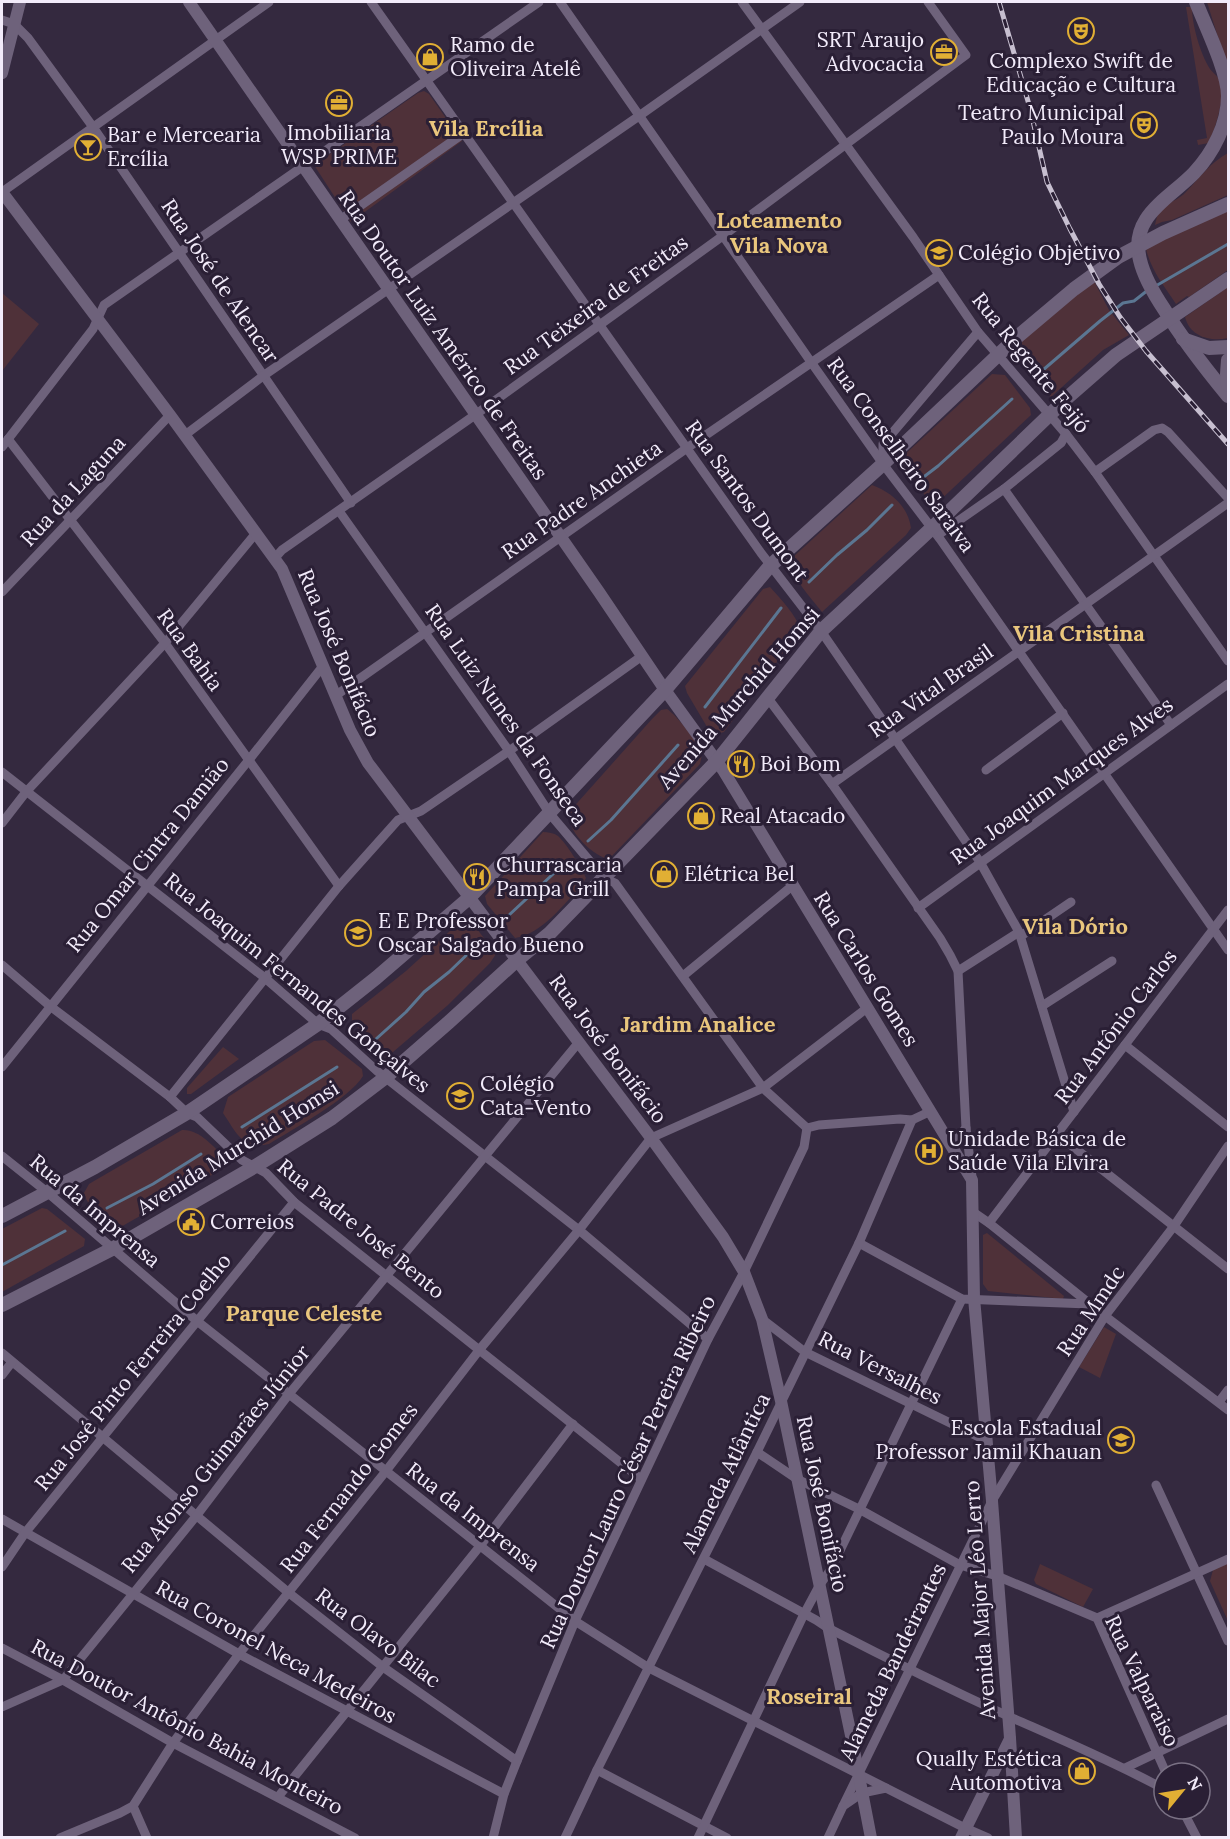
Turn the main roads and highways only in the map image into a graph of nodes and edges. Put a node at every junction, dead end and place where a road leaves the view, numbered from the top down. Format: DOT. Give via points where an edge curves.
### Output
graph roads {
  1 [pos="1196,2"];
  2 [pos="1228,146"];
  3 [pos="1209,157"];
  4 [pos="1228,204"];
  5 [pos="1228,279"];
  6 [pos="1182,338"];
  7 [pos="1228,347"];
  8 [pos="1228,360"];
  9 [pos="1228,385"];
  10 [pos="1228,396"];
  11 [pos="2,1216"];
  12 [pos="2,1305"];
  1 -- 3 [label="main road" via="1228,94 1227,113"];
  2 -- 3 [label="main road"];
  3 -- 6 [label="main road" via="1152,210 1140,235 1139,257 1153,290"];
  4 -- 11 [label="main road" via="1118,256 1016,338 770,566 665,690 550,814 469,898 376,978 318,1024 187,1113"];
  5 -- 12 [label="main road, Avenida Murchid Homsi" via="1116,355 1068,396 935,532 821,631 717,761 550,933 386,1077 332,1118 254,1167 112,1249"];
  6 -- 7 [label="main road" via="1209,348"];
  6 -- 10 [label="main road"];
  8 -- 9 [label="main road"];
}
